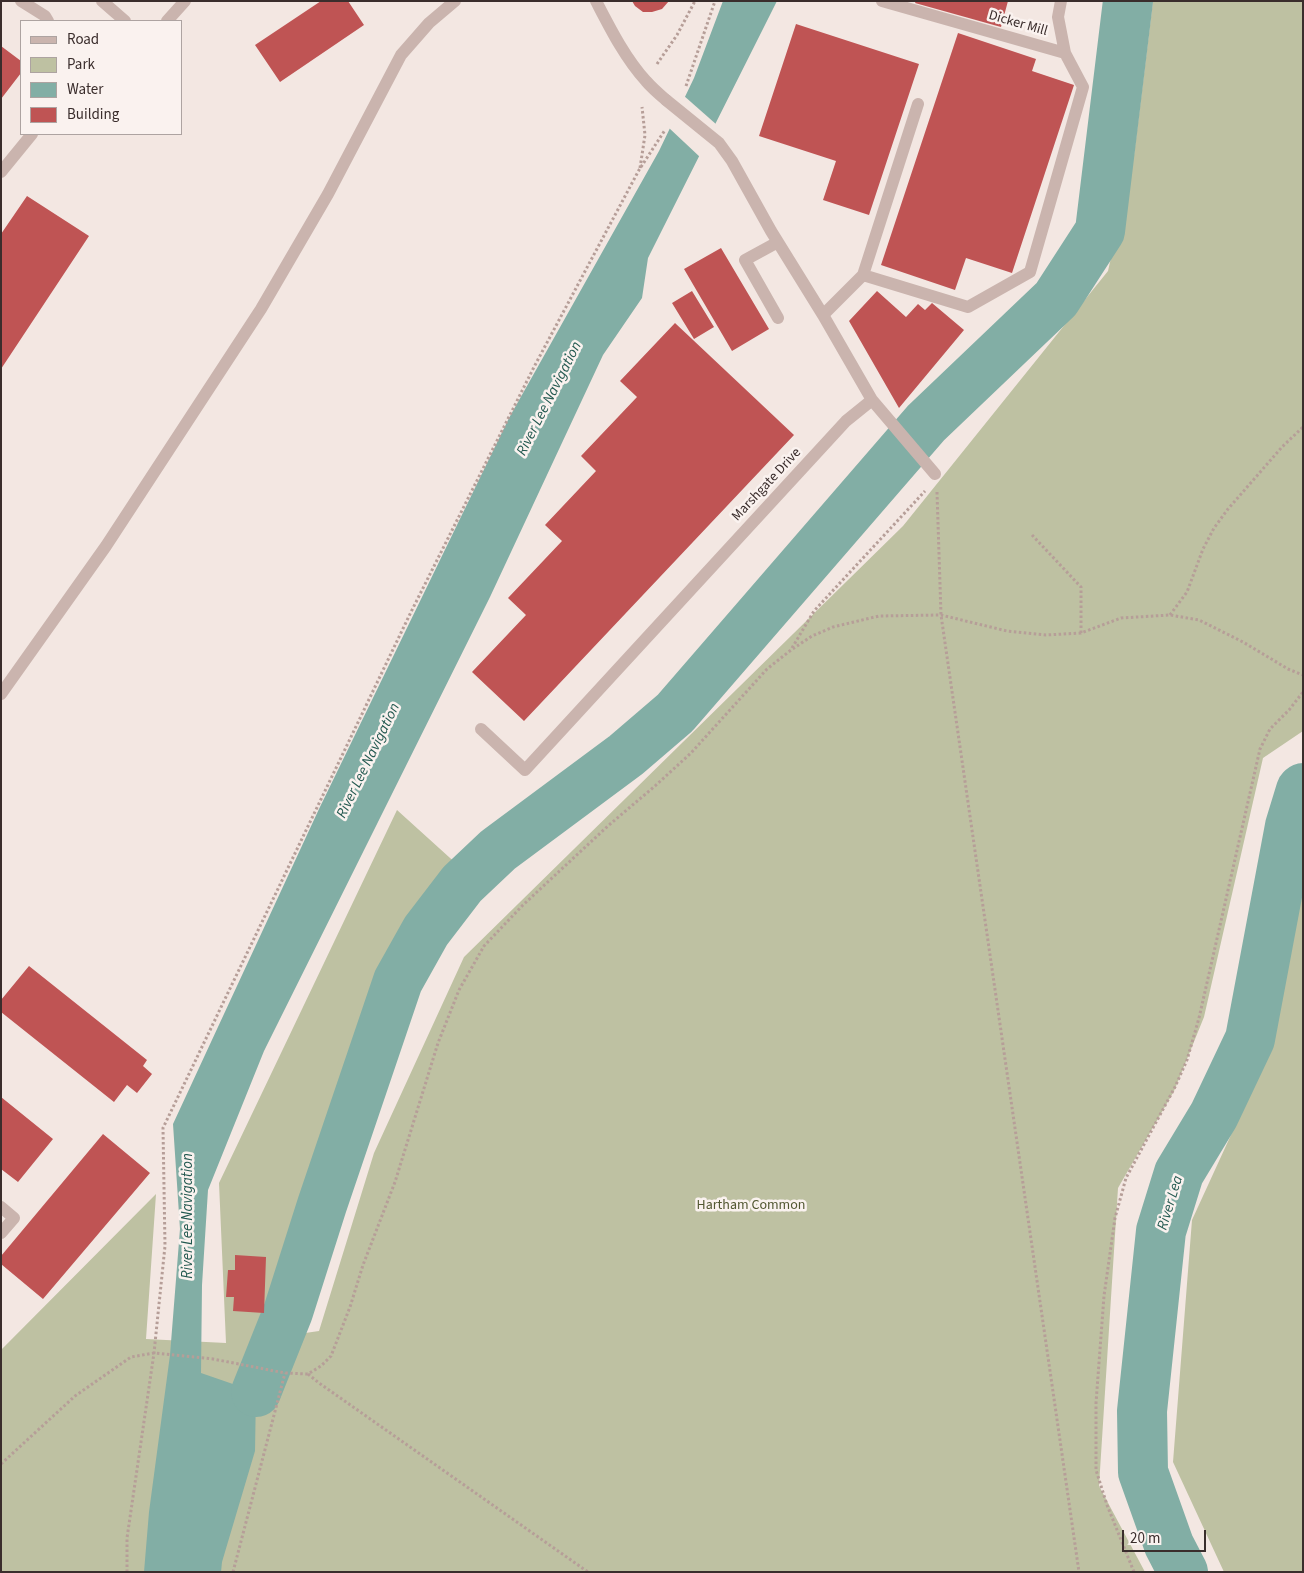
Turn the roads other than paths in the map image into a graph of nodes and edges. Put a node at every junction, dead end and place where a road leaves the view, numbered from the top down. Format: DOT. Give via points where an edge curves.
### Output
graph roads {
  1 [pos="21,1"];
  2 [pos="102,1"];
  3 [pos="185,1"];
  4 [pos="455,1"];
  5 [pos="596,1"];
  6 [pos="882,1"];
  7 [pos="1061,1"];
  8 [pos="47,20"];
  9 [pos="125,20"];
  10 [pos="168,20"];
  11 [pos="1065,53"];
  12 [pos="918,104"];
  13 [pos="31,135"];
  14 [pos="1,172"];
  15 [pos="778,242"];
  16 [pos="863,275"];
  17 [pos="823,316"];
  18 [pos="778,318"];
  19 [pos="872,400"];
  20 [pos="935,474"];
  21 [pos="1,694"];
  22 [pos="481,729"];
  23 [pos="1,1207"];
  24 [pos="1,1233"];
  1 -- 8 [label="street"];
  2 -- 9 [label="street"];
  3 -- 10 [label="street"];
  4 -- 21 [label="street" via="429,23 401,55 328,194 261,309 106,546"];
  5 -- 15 [label="street" via="618,43 645,81 719,143"];
  6 -- 11 [label="street, Dicker Mill"];
  7 -- 11 [label="street, Dicker Mill" via="1058,17"];
  11 -- 16 [label="street" via="1083,87 1030,272 968,307"];
  12 -- 16 [label="street"];
  13 -- 14 [label="street"];
  15 -- 17 [label="street"];
  15 -- 18 [label="street" via="745,260"];
  16 -- 17 [label="street"];
  17 -- 19 [label="street"];
  19 -- 20 [label="street"];
  19 -- 22 [label="street, Marshgate Drive" via="846,421 525,770"];
  23 -- 24 [label="street" via="14,1218"];
}
